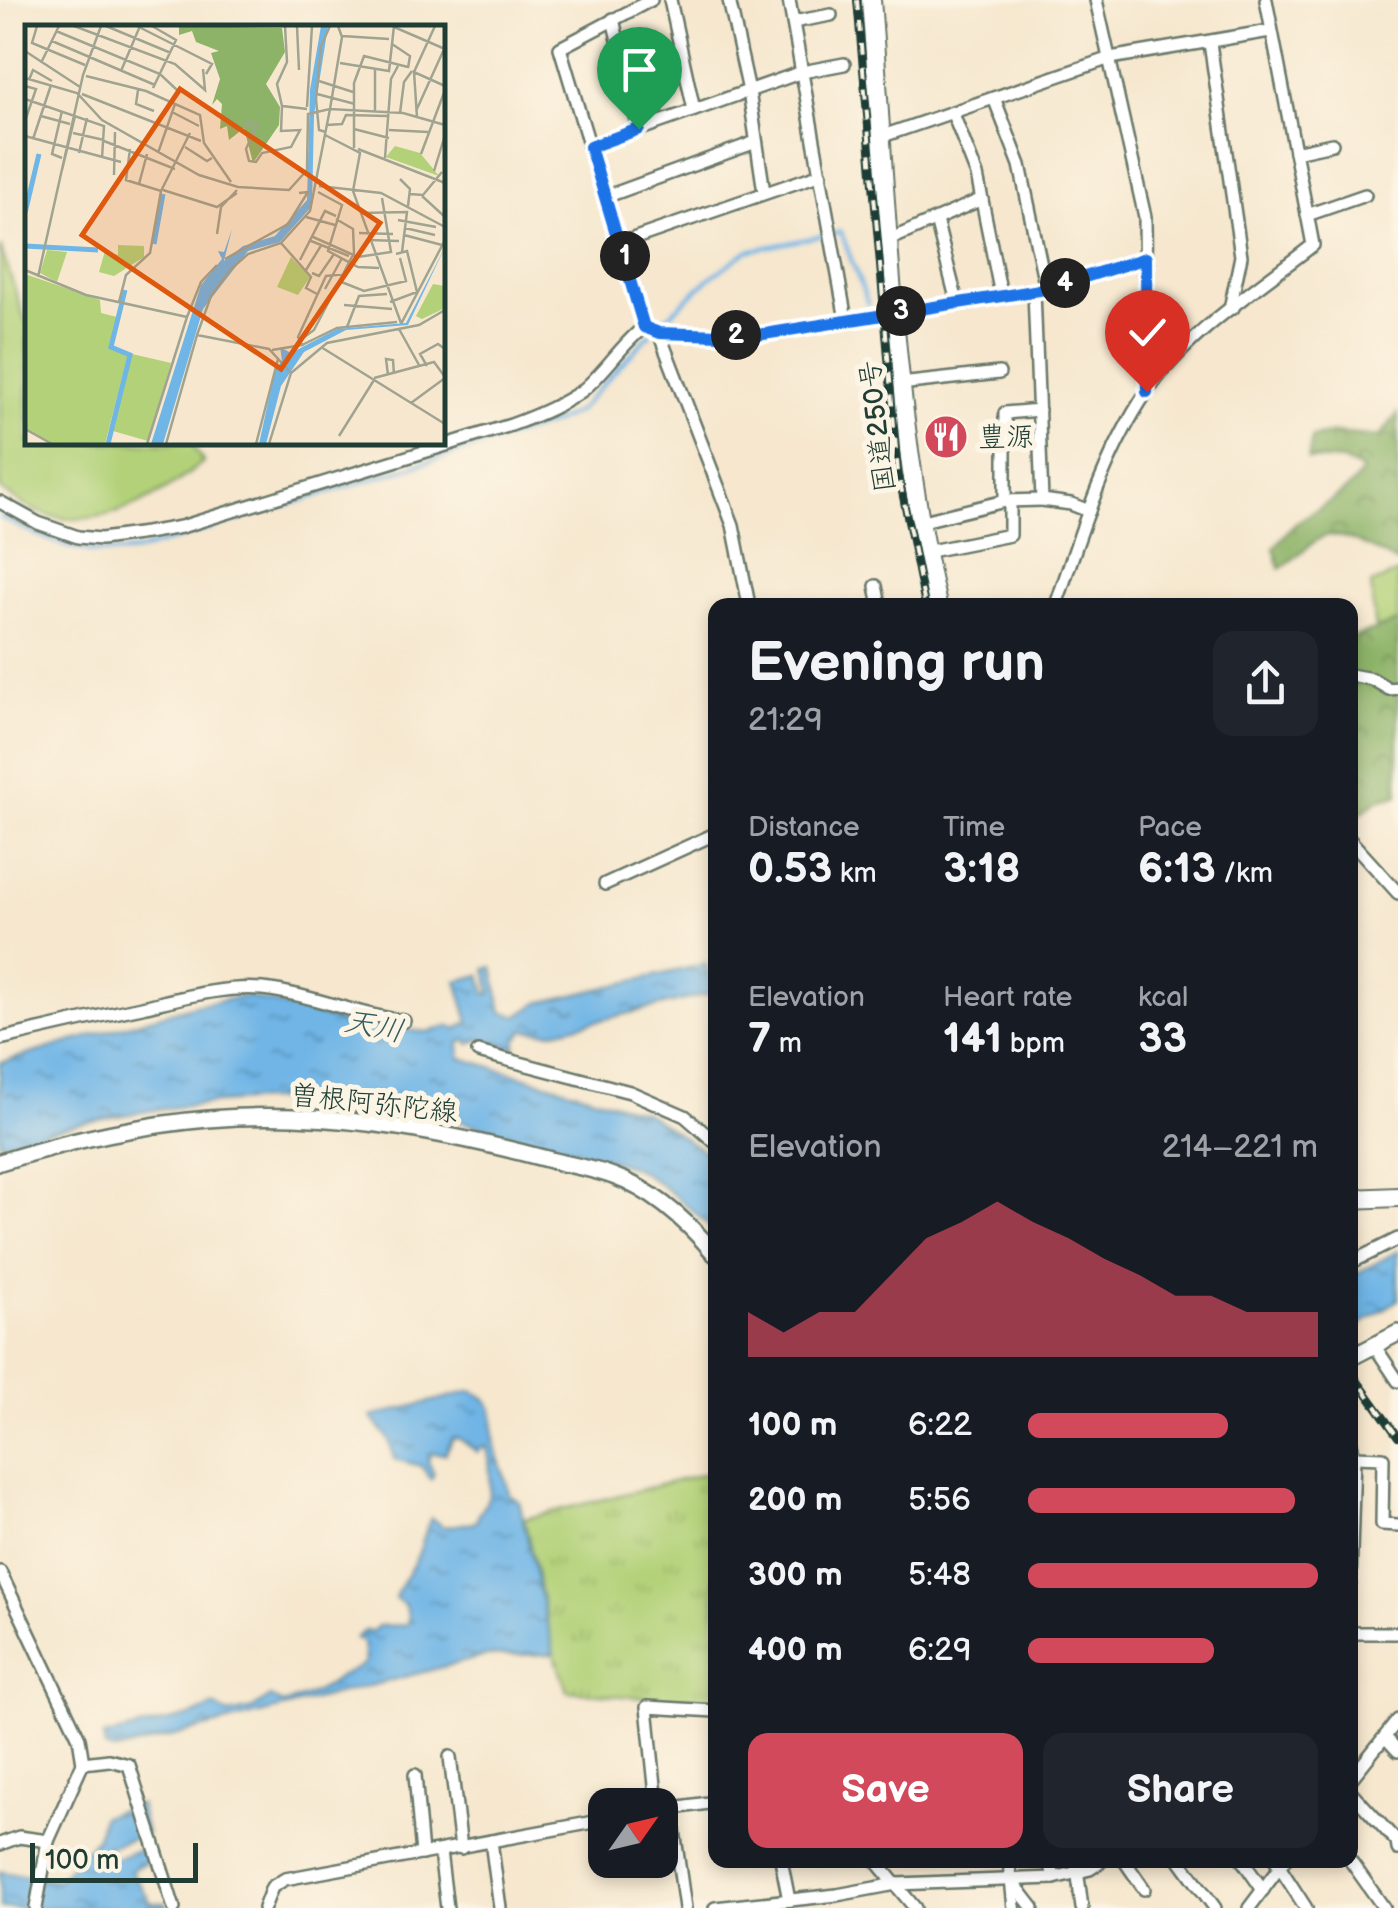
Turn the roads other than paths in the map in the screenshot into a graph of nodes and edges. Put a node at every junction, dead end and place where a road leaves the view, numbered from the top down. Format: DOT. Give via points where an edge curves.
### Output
graph roads {
  1 [pos="651,0"];
  2 [pos="670,0"];
  3 [pos="729,0"];
  4 [pos="789,0"];
  5 [pos="872,0"];
  6 [pos="1096,0"];
  7 [pos="1266,0"];
  8 [pos="831,16"];
  9 [pos="614,19"];
  10 [pos="793,22"];
  11 [pos="1270,31"];
  12 [pos="1210,43"];
  13 [pos="1110,58"];
  14 [pos="844,64"];
  15 [pos="802,72"];
  16 [pos="749,91"];
  17 [pos="994,98"];
  18 [pos="694,110"];
  19 [pos="953,114"];
  20 [pos="639,129"];
  21 [pos="880,137"];
  22 [pos="756,142"];
  23 [pos="1332,144"];
  24 [pos="590,147"];
  25 [pos="1295,152"];
  26 [pos="821,174"];
  27 [pos="764,192"];
  28 [pos="1366,195"];
  29 [pos="604,196"];
  30 [pos="982,200"];
  31 [pos="1307,214"];
  32 [pos="936,220"];
  33 [pos="889,240"];
  34 [pos="621,242"];
  35 [pos="1146,258"];
  36 [pos="1040,290"];
  37 [pos="1001,295"];
  38 [pos="957,302"];
  39 [pos="1233,308"];
  40 [pos="894,312"];
  41 [pos="846,320"];
  42 [pos="644,327"];
  43 [pos="659,333"];
  44 [pos="1000,373"];
  45 [pos="900,384"];
  46 [pos="1147,392"];
  47 [pos="1039,410"];
  48 [pos="1042,500"];
  49 [pos="1007,501"];
  50 [pos="0,502"];
  51 [pos="1088,511"];
  52 [pos="919,522"];
  53 [pos="926,552"];
  54 [pos="876,586"];
  55 [pos="748,598"];
  56 [pos="879,598"];
  57 [pos="936,598"];
  58 [pos="1058,598"];
  59 [pos="1358,677"];
  60 [pos="1398,688"];
  61 [pos="708,837"];
  62 [pos="1358,849"];
  63 [pos="605,884"];
  64 [pos="1398,894"];
  65 [pos="404,1021"];
  66 [pos="0,1039"];
  67 [pos="478,1052"];
  68 [pos="708,1136"];
  69 [pos="0,1162"];
  70 [pos="1398,1197"];
  71 [pos="1358,1198"];
  72 [pos="1398,1239"];
  73 [pos="708,1247"];
  74 [pos="1358,1259"];
  75 [pos="1398,1333"];
  76 [pos="1374,1345"];
  77 [pos="1358,1354"];
  78 [pos="1398,1381"];
  79 [pos="1358,1457"];
  80 [pos="1398,1525"];
  81 [pos="0,1572"];
  82 [pos="1358,1632"];
  83 [pos="1398,1634"];
  84 [pos="708,1711"];
  85 [pos="1398,1720"];
  86 [pos="1384,1737"];
  87 [pos="1398,1751"];
  88 [pos="450,1757"];
  89 [pos="83,1762"];
  90 [pos="1358,1770"];
  91 [pos="414,1776"];
  92 [pos="657,1788"];
  93 [pos="1358,1800"];
  94 [pos="708,1803"];
  95 [pos="678,1806"];
  96 [pos="588,1823"];
  97 [pos="48,1841"];
  98 [pos="491,1841"];
  99 [pos="0,1844"];
  100 [pos="461,1848"];
  101 [pos="1398,1849"];
  102 [pos="440,1852"];
  103 [pos="422,1854"];
  104 [pos="678,1862"];
  105 [pos="783,1868"];
  106 [pos="882,1868"];
  107 [pos="1010,1868"];
  108 [pos="1052,1868"];
  109 [pos="1073,1868"];
  110 [pos="1077,1868"];
  111 [pos="1130,1868"];
  112 [pos="1186,1868"];
  113 [pos="1247,1868"];
  114 [pos="1276,1868"];
  115 [pos="1283,1868"];
  116 [pos="1356,1868"];
  117 [pos="1054,1878"];
  118 [pos="1012,1882"];
  119 [pos="896,1884"];
  120 [pos="1144,1888"];
  121 [pos="1262,1890"];
  122 [pos="789,1900"];
  123 [pos="838,1902"];
  124 [pos="265,1906"];
  125 [pos="748,1906"];
  126 [pos="36,1908"];
  127 [pos="174,1908"];
  128 [pos="280,1908"];
  129 [pos="447,1908"];
  130 [pos="500,1908"];
  131 [pos="684,1908"];
  132 [pos="715,1908"];
  133 [pos="915,1908"];
  134 [pos="1014,1908"];
  135 [pos="1033,1908"];
  136 [pos="1082,1908"];
  137 [pos="1215,1908"];
  138 [pos="1248,1908"];
  139 [pos="1306,1908"];
  140 [pos="1384,1908"];
  1 -- 9 [label="street"];
  2 -- 18 [label="street"];
  3 -- 16 [label="street"];
  4 -- 10 [label="street"];
  5 -- 21 [label="highway, 国道250号"];
  6 -- 13 [label="street"];
  7 -- 11 [label="street"];
  8 -- 10 [label="street"];
  9 -- 20 [label="street"];
  9 -- 24 [label="street" via="560,48"];
  10 -- 15 [label="street"];
  11 -- 12 [label="street"];
  11 -- 25 [label="street"];
  12 -- 13 [label="street"];
  12 -- 39 [label="street" via="1242,256"];
  13 -- 17 [label="street"];
  13 -- 35 [label="street" via="1145,217"];
  14 -- 15 [label="street"];
  15 -- 16 [label="street"];
  15 -- 26 [label="street"];
  16 -- 18 [label="street"];
  16 -- 22 [label="street"];
  17 -- 19 [label="street"];
  17 -- 36 [label="street" via="1020,165"];
  18 -- 20 [label="street"];
  19 -- 21 [label="street"];
  19 -- 30 [label="street"];
  20 -- 24 [label="street"];
  21 -- 33 [label="highway, 国道250号"];
  22 -- 27 [label="street"];
  22 -- 29 [label="street"];
  23 -- 25 [label="street"];
  24 -- 29 [label="street"];
  25 -- 31 [label="street"];
  26 -- 27 [label="street"];
  26 -- 41 [label="street"];
  27 -- 34 [label="street"];
  28 -- 31 [label="street"];
  29 -- 34 [label="street"];
  30 -- 32 [label="street"];
  30 -- 37 [label="street"];
  31 -- 39 [label="street" via="1313,244"];
  32 -- 33 [label="street"];
  32 -- 38 [label="street"];
  33 -- 40 [label="highway, 国道250号"];
  34 -- 42 [label="street"];
  35 -- 36 [label="street"];
  35 -- 46 [label="street"];
  36 -- 37 [label="street"];
  36 -- 47 [label="street"];
  37 -- 38 [label="street"];
  38 -- 40 [label="street"];
  39 -- 46 [label="street"];
  40 -- 41 [label="street"];
  40 -- 45 [label="highway, 国道250号"];
  41 -- 43 [label="street" via="751,336"];
  42 -- 43 [label="street"];
  42 -- 50 [label="street" via="584,389 550,410 181,527 78,537"];
  43 -- 55 [label="street" via="733,525"];
  44 -- 45 [label="street"];
  45 -- 52 [label="highway, 国道250号"];
  46 -- 51 [label="street"];
  47 -- 48 [label="street"];
  47 -- 49 [label="street" via="1005,413"];
  48 -- 49 [label="street"];
  48 -- 51 [label="street"];
  49 -- 52 [label="street"];
  49 -- 53 [label="street" via="1010,535"];
  51 -- 58 [label="street"];
  52 -- 53 [label="highway, 国道250号"];
  53 -- 57 [label="highway, 国道250号"];
  54 -- 56 [label="street"];
  59 -- 60 [label="street"];
  61 -- 63 [label="street"];
  62 -- 64 [label="street"];
  65 -- 66 [label="street" via="243,990"];
  67 -- 68 [label="street" via="630,1092 685,1116"];
  69 -- 73 [label="main road, 曽根阿弥陀線" via="68,1142 213,1118 408,1129 614,1176 665,1206"];
  70 -- 71 [label="highway"];
  72 -- 74 [label="street"];
  75 -- 76 [label="main road"];
  76 -- 77 [label="main road"];
  76 -- 78 [label="street"];
  79 -- 80 [label="street" via="1383,1458 1382,1524"];
  81 -- 89 [label="street" via="80,1738"];
  82 -- 83 [label="street"];
  84 -- 92 [label="street" via="647,1707"];
  85 -- 86 [label="street"];
  86 -- 87 [label="street"];
  86 -- 90 [label="street"];
  88 -- 100 [label="street"];
  89 -- 97 [label="street"];
  89 -- 127 [label="street" via="129,1765"];
  91 -- 103 [label="street"];
  93 -- 101 [label="street"];
  94 -- 95 [label="street"];
  96 -- 98 [label="street"];
  97 -- 99 [label="street" via="19,1837"];
  97 -- 126 [label="street"];
  98 -- 100 [label="street"];
  98 -- 130 [label="street"];
  100 -- 102 [label="street"];
  102 -- 103 [label="street"];
  102 -- 129 [label="street"];
  103 -- 124 [label="street" via="285,1879 272,1888"];
  104 -- 131 [label="street"];
  105 -- 122 [label="street"];
  106 -- 119 [label="street"];
  107 -- 118 [label="street"];
  108 -- 117 [label="street"];
  109 -- 117 [label="street"];
  110 -- 136 [label="street"];
  111 -- 120 [label="street"];
  112 -- 137 [label="street"];
  113 -- 121 [label="street"];
  114 -- 121 [label="street"];
  115 -- 139 [label="street"];
  116 -- 140 [label="street"];
  117 -- 118 [label="street"];
  118 -- 119 [label="street"];
  118 -- 134 [label="street"];
  118 -- 135 [label="street"];
  119 -- 123 [label="street"];
  119 -- 133 [label="street"];
  121 -- 138 [label="street"];
  122 -- 123 [label="street"];
  122 -- 125 [label="street"];
  124 -- 128 [label="street"];
  125 -- 132 [label="street"];
}
